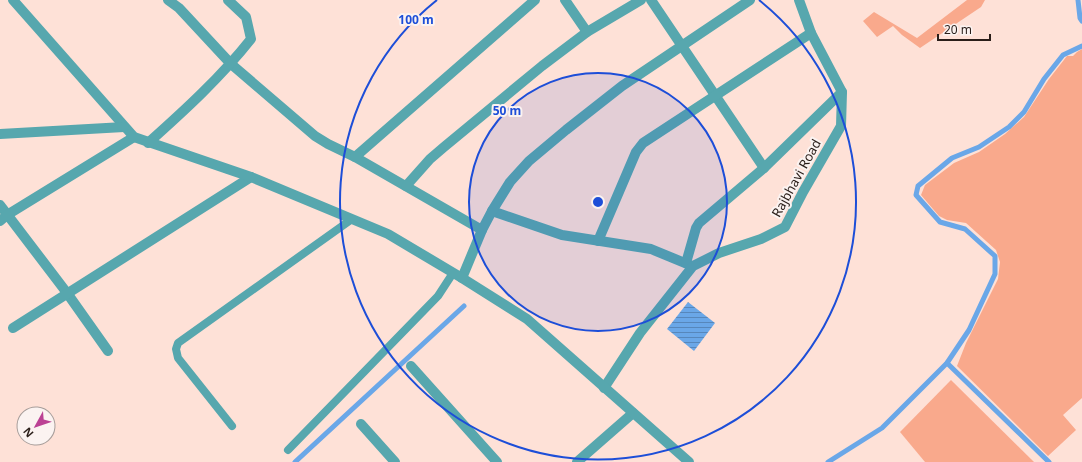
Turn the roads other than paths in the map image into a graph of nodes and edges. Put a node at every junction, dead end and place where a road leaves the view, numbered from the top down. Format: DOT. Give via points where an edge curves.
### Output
graph roads {
  1 [pos="13,0"];
  2 [pos="168,0"];
  3 [pos="228,0"];
  4 [pos="535,0"];
  5 [pos="565,0"];
  6 [pos="641,0"];
  7 [pos="651,0"];
  8 [pos="750,0"];
  9 [pos="799,0"];
  10 [pos="587,32"];
  11 [pos="811,32"];
  12 [pos="681,46"];
  13 [pos="231,64"];
  14 [pos="842,92"];
  15 [pos="716,95"];
  16 [pos="124,127"];
  17 [pos="0,134"];
  18 [pos="134,137"];
  19 [pos="148,143"];
  20 [pos="355,157"];
  21 [pos="764,168"];
  22 [pos="251,177"];
  23 [pos="406,186"];
  24 [pos="0,205"];
  25 [pos="492,211"];
  26 [pos="4,218"];
  27 [pos="352,219"];
  28 [pos="482,230"];
  29 [pos="598,240"];
  30 [pos="690,265"];
  31 [pos="452,273"];
  32 [pos="462,278"];
  33 [pos="67,293"];
  34 [pos="13,328"];
  35 [pos="108,351"];
  36 [pos="411,366"];
  37 [pos="604,388"];
  38 [pos="633,413"];
  39 [pos="361,424"];
  40 [pos="232,426"];
  41 [pos="288,450"];
  42 [pos="395,462"];
  43 [pos="497,462"];
  44 [pos="577,462"];
  45 [pos="689,462"];
  1 -- 16 [label="street"];
  2 -- 13 [label="street" via="179,8"];
  3 -- 13 [label="street" via="246,17 251,39"];
  4 -- 20 [label="street"];
  5 -- 10 [label="street"];
  6 -- 10 [label="street"];
  7 -- 12 [label="street"];
  8 -- 12 [label="street"];
  9 -- 11 [label="street, Rajbhavi Road"];
  10 -- 23 [label="street" via="444,147"];
  11 -- 14 [label="street, Rajbhavi Road"];
  11 -- 15 [label="street"];
  12 -- 15 [label="street"];
  12 -- 25 [label="street" via="622,86 529,161 510,182"];
  13 -- 19 [label="street"];
  13 -- 20 [label="street" via="315,136"];
  14 -- 21 [label="street"];
  14 -- 30 [label="street, Rajbhavi Road" via="841,126 785,227 761,239"];
  15 -- 21 [label="street"];
  15 -- 29 [label="street" via="639,147"];
  16 -- 17 [label="street"];
  16 -- 18 [label="street"];
  18 -- 19 [label="street"];
  18 -- 26 [label="street"];
  19 -- 22 [label="street"];
  20 -- 23 [label="street"];
  21 -- 30 [label="street" via="699,223"];
  22 -- 27 [label="street"];
  22 -- 33 [label="street"];
  23 -- 28 [label="street"];
  24 -- 26 [label="street"];
  25 -- 28 [label="street"];
  25 -- 29 [label="street" via="562,235"];
  26 -- 33 [label="street"];
  27 -- 31 [label="street" via="388,234"];
  27 -- 40 [label="lane" via="178,343 178,358"];
  28 -- 32 [label="street"];
  29 -- 30 [label="street" via="651,248"];
  30 -- 37 [label="street, Rajbhavi Road" via="640,332"];
  31 -- 32 [label="street"];
  31 -- 41 [label="lane" via="438,296"];
  32 -- 37 [label="street" via="527,319"];
  33 -- 34 [label="street"];
  33 -- 35 [label="street"];
  36 -- 43 [label="street"];
  37 -- 38 [label="street"];
  38 -- 44 [label="street"];
  38 -- 45 [label="street"];
  39 -- 42 [label="street"];
}
